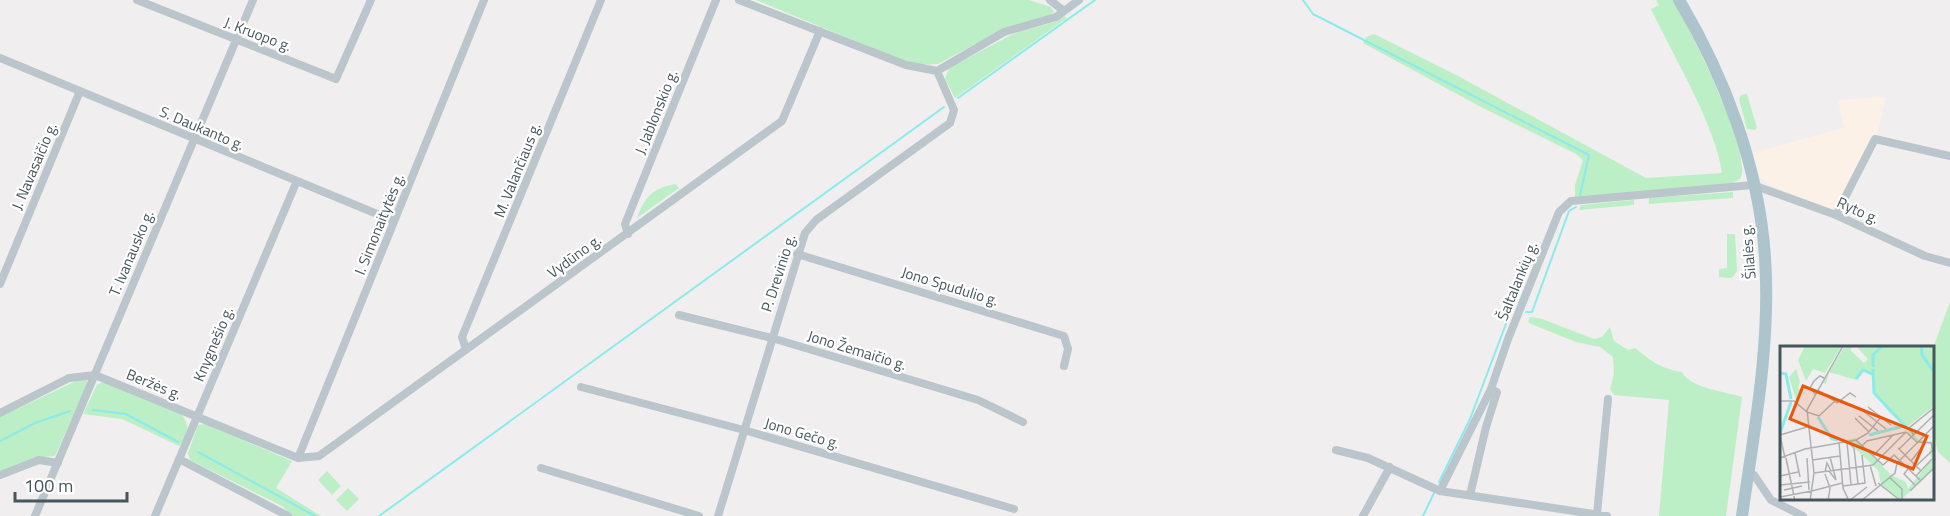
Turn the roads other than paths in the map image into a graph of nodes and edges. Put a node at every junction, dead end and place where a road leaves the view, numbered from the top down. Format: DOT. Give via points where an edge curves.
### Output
graph roads {
  1 [pos="137,0"];
  2 [pos="253,0"];
  3 [pos="371,0"];
  4 [pos="484,0"];
  5 [pos="601,0"];
  6 [pos="716,0"];
  7 [pos="739,0"];
  8 [pos="1050,0"];
  9 [pos="1079,0"];
  10 [pos="1679,0"];
  11 [pos="1064,11"];
  12 [pos="820,31"];
  13 [pos="236,40"];
  14 [pos="0,58"];
  15 [pos="937,71"];
  16 [pos="80,91"];
  17 [pos="193,140"];
  18 [pos="1950,156"];
  19 [pos="296,183"];
  20 [pos="1753,184"];
  21 [pos="1836,215"];
  22 [pos="394,221"];
  23 [pos="628,234"];
  24 [pos="797,254"];
  25 [pos="1950,263"];
  26 [pos="0,284"];
  27 [pos="680,315"];
  28 [pos="772,338"];
  29 [pos="466,349"];
  30 [pos="1064,366"];
  31 [pos="95,375"];
  32 [pos="581,387"];
  33 [pos="1491,389"];
  34 [pos="1608,399"];
  35 [pos="0,413"];
  36 [pos="196,416"];
  37 [pos="1023,422"];
  38 [pos="744,430"];
  39 [pos="1336,450"];
  40 [pos="179,459"];
  41 [pos="298,459"];
  42 [pos="58,462"];
  43 [pos="1390,467"];
  44 [pos="541,468"];
  45 [pos="1748,472"];
  46 [pos="0,475"];
  47 [pos="1440,491"];
  48 [pos="1470,495"];
  49 [pos="1014,509"];
  50 [pos="1597,514"];
  51 [pos="35,516"];
  52 [pos="155,516"];
  53 [pos="288,516"];
  54 [pos="699,516"];
  55 [pos="718,516"];
  56 [pos="1363,516"];
  57 [pos="1607,516"];
  58 [pos="1742,516"];
  59 [pos="1803,516"];
  1 -- 13 [label="street, J. Kruopo g."];
  2 -- 13 [label="street, T. Ivanausko g."];
  3 -- 13 [label="street, J. Kruopo g." via="336,79"];
  4 -- 22 [label="street, I. Simonaitytės g."];
  5 -- 29 [label="street, M. Valančiaus g." via="462,337"];
  6 -- 23 [label="street, J. Jablonskio g." via="625,224"];
  7 -- 12 [label="street"];
  8 -- 11 [label="street"];
  9 -- 11 [label="street"];
  10 -- 20 [label="main road, Šilalės g." via="1720,78"];
  11 -- 15 [label="street" via="1046,21 1004,33"];
  12 -- 15 [label="street" via="915,69"];
  12 -- 23 [label="street, Vydūno g." via="782,120"];
  13 -- 17 [label="street, T. Ivanausko g."];
  14 -- 16 [label="street, S. Daukanto g."];
  15 -- 24 [label="street, P. Drevinio g." via="954,110 950,123 816,219"];
  16 -- 17 [label="street, S. Daukanto g."];
  16 -- 26 [label="street, J. Navasaičio g."];
  17 -- 19 [label="street, S. Daukanto g."];
  17 -- 31 [label="street, T. Ivanausko g."];
  18 -- 21 [label="street" via="1875,139"];
  19 -- 22 [label="street, S. Daukanto g."];
  19 -- 36 [label="street, Knygnešio g."];
  20 -- 21 [label="street, Ryto g."];
  20 -- 33 [label="street, Šaltalankių g." via="1566,203 1559,212"];
  20 -- 45 [label="main road, Šilalės g." via="1765,257 1766,307"];
  21 -- 25 [label="street, Ryto g." via="1925,256"];
  22 -- 41 [label="street, I. Simonaitytės g."];
  23 -- 29 [label="street, Vydūno g."];
  24 -- 28 [label="street, P. Drevinio g."];
  24 -- 30 [label="street, Jono Spudulio g." via="1064,336 1068,349"];
  27 -- 28 [label="street, Jono Žemaičio g."];
  28 -- 37 [label="street, Jono Žemaičio g." via="978,400"];
  28 -- 38 [label="street, P. Drevinio g."];
  29 -- 41 [label="street, Vydūno g." via="319,456"];
  31 -- 35 [label="street" via="69,378"];
  31 -- 36 [label="street, Beržės g."];
  31 -- 42 [label="street, T. Ivanausko g."];
  32 -- 38 [label="street, Jono Gečo g."];
  33 -- 47 [label="street, Šaltalankių g."];
  33 -- 48 [label="street" via="1497,392"];
  34 -- 50 [label="street"];
  36 -- 40 [label="street, Knygnešio g."];
  36 -- 41 [label="street, Beržės g."];
  38 -- 49 [label="street, Jono Gečo g."];
  38 -- 55 [label="street, P. Drevinio g."];
  39 -- 43 [label="street"];
  40 -- 52 [label="street, Knygnešio g."];
  40 -- 53 [label="street"];
  42 -- 46 [label="street" via="39,460"];
  42 -- 51 [label="street, T. Ivanausko g."];
  43 -- 47 [label="street"];
  43 -- 56 [label="street"];
  44 -- 54 [label="street"];
  45 -- 58 [label="main road, Šilalės g."];
  45 -- 59 [label="street" via="1771,500"];
  47 -- 48 [label="street"];
  48 -- 50 [label="street"];
  50 -- 57 [label="street"];
}
